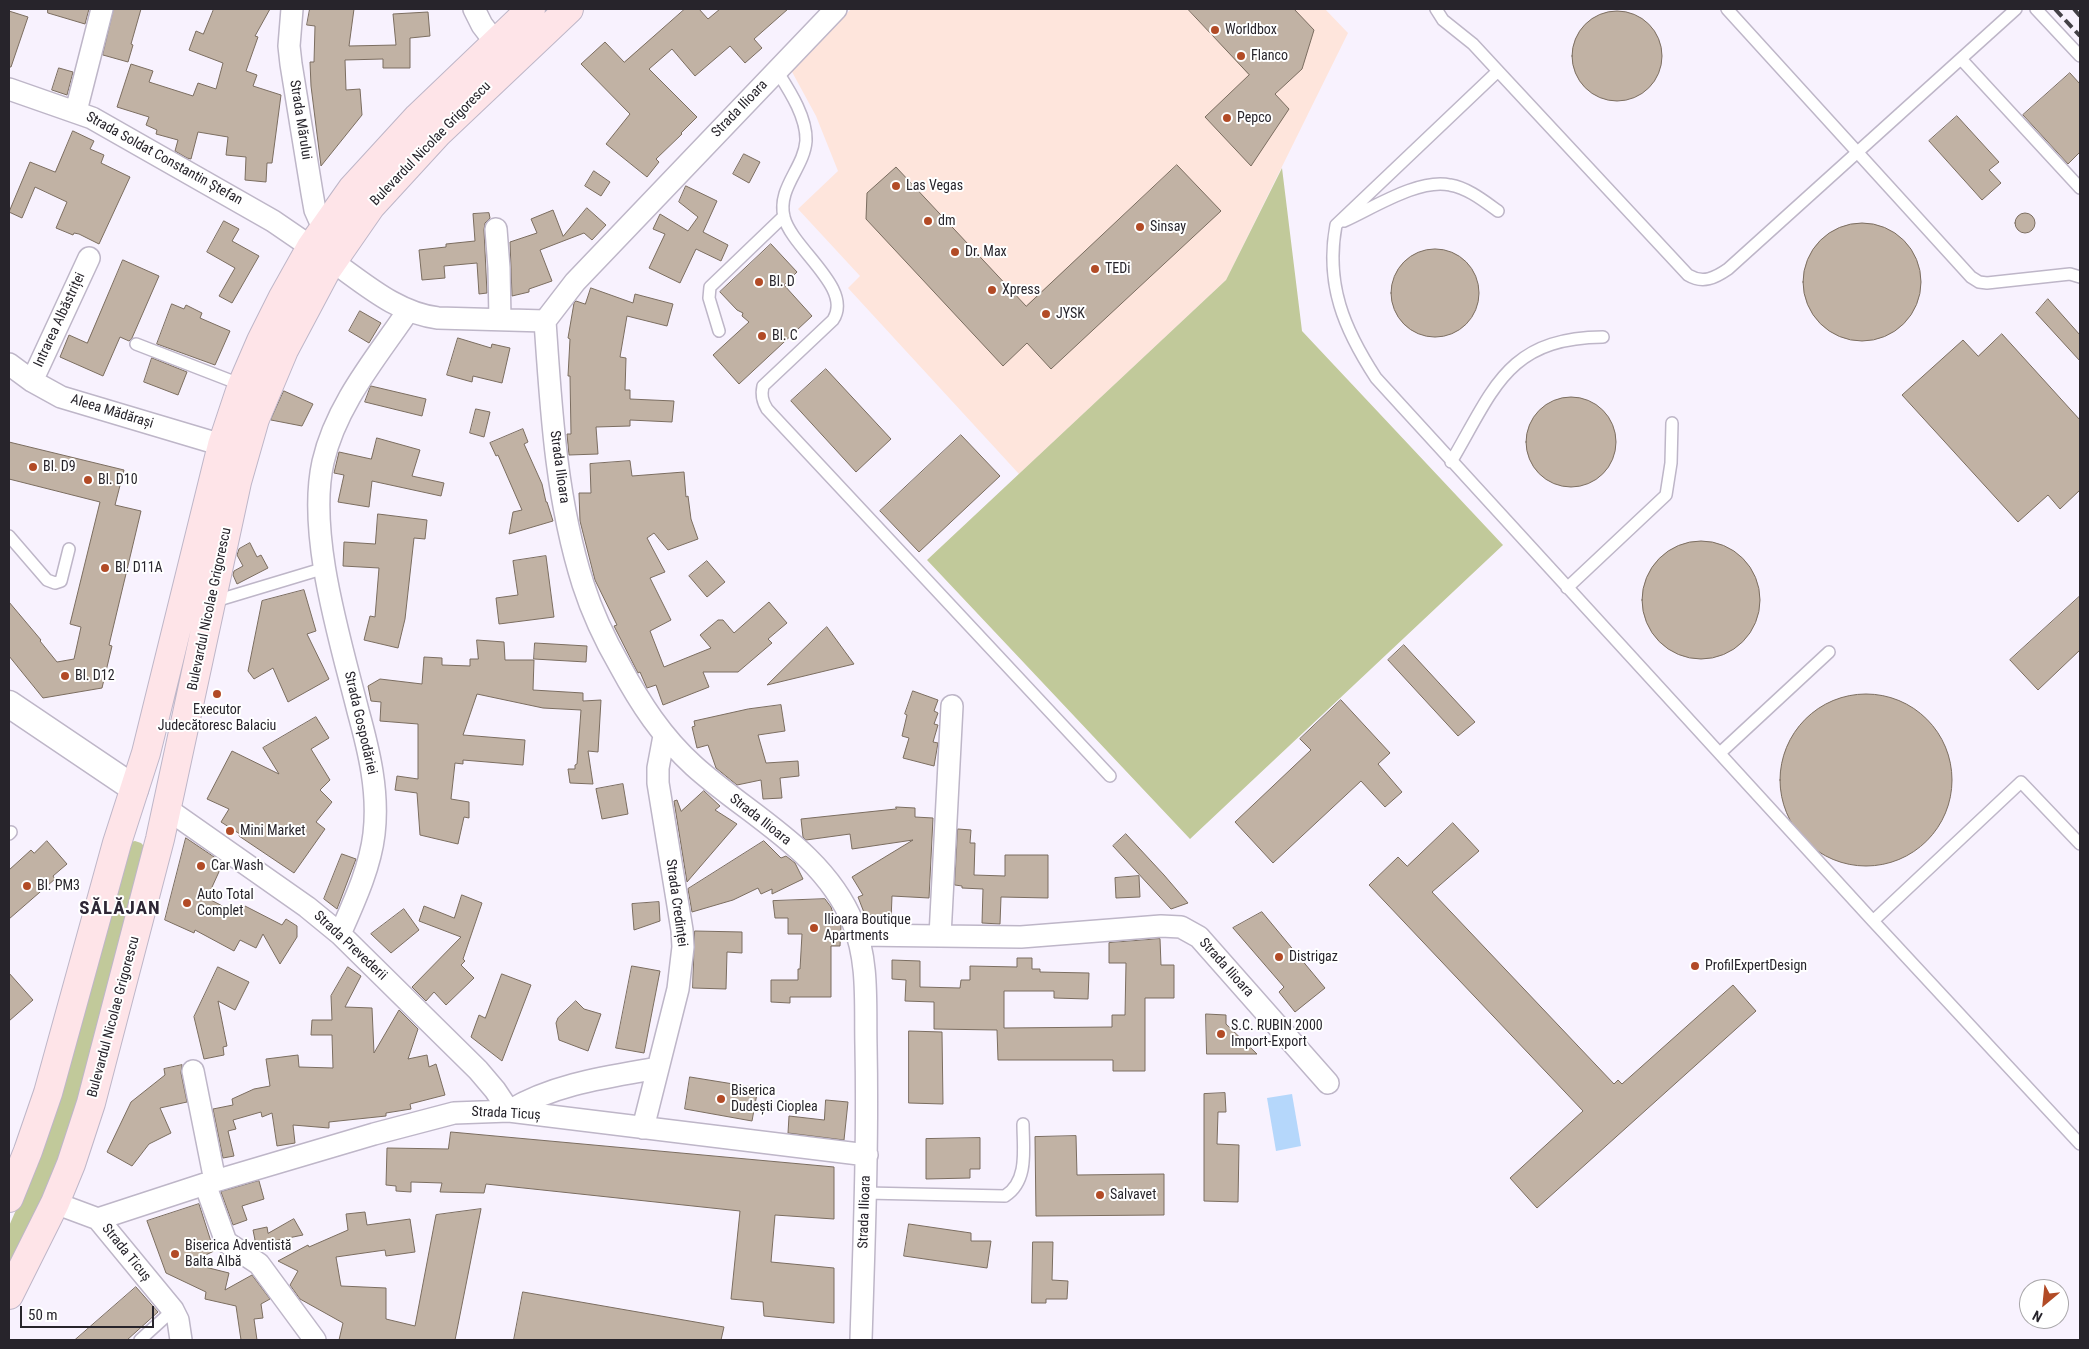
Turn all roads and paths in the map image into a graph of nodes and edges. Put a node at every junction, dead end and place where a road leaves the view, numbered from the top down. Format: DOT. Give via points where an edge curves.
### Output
graph roads {
  1 [pos="102,9"];
  2 [pos="292,9"];
  3 [pos="474,9"];
  4 [pos="531,9"];
  5 [pos="569,9"];
  6 [pos="836,9"];
  7 [pos="1436,9"];
  8 [pos="1727,9"];
  9 [pos="2016,9"];
  10 [pos="2036,9"];
  11 [pos="495,42"];
  12 [pos="2080,56"];
  13 [pos="1961,59"];
  14 [pos="777,71"];
  15 [pos="1498,71"];
  16 [pos="9,89"];
  17 [pos="76,110"];
  18 [pos="1857,152"];
  19 [pos="2080,188"];
  20 [pos="1498,211"];
  21 [pos="784,216"];
  22 [pos="1336,225"];
  23 [pos="496,229"];
  24 [pos="322,246"];
  25 [pos="89,258"];
  26 [pos="2080,277"];
  27 [pos="408,311"];
  28 [pos="500,319"];
  29 [pos="545,321"];
  30 [pos="719,331"];
  31 [pos="1603,338"];
  32 [pos="136,344"];
  33 [pos="9,364"];
  34 [pos="32,381"];
  35 [pos="242,385"];
  36 [pos="1672,423"];
  37 [pos="222,445"];
  38 [pos="1451,462"];
  39 [pos="9,536"];
  40 [pos="69,549"];
  41 [pos="325,568"];
  42 [pos="1567,588"];
  43 [pos="211,603"];
  44 [pos="1829,652"];
  45 [pos="952,706"];
  46 [pos="10,707"];
  47 [pos="664,736"];
  48 [pos="1720,753"];
  49 [pos="1110,776"];
  50 [pos="135,788"];
  51 [pos="166,808"];
  52 [pos="2080,844"];
  53 [pos="1873,921"];
  54 [pos="340,934"];
  55 [pos="858,935"];
  56 [pos="940,936"];
  57 [pos="658,1068"];
  58 [pos="193,1071"];
  59 [pos="1328,1083"];
  60 [pos="509,1112"];
  61 [pos="1023,1124"];
  62 [pos="643,1128"];
  63 [pos="2080,1144"];
  64 [pos="867,1155"];
  65 [pos="210,1182"];
  66 [pos="866,1193"];
  67 [pos="9,1198"];
  68 [pos="55,1203"];
  69 [pos="98,1218"];
  70 [pos="9,1295"];
  71 [pos="173,1310"];
  72 [pos="140,1340"];
  73 [pos="181,1340"];
  74 [pos="315,1340"];
  75 [pos="861,1340"];
  1 -- 17 [label="street"];
  2 -- 24 [label="street, Strada Mărului" via="291,64"];
  3 -- 11 [label="street"];
  4 -- 11 [label="main road, Bulevardul Nicolae Grigorescu"];
  5 -- 24 [label="main road, Bulevardul Nicolae Grigorescu" via="438,133 370,206"];
  6 -- 14 [label="street, Strada Ilioara"];
  7 -- 15 [label="lane" via="1443,20 1473,44"];
  8 -- 18 [label="lane"];
  9 -- 13 [label="lane"];
  10 -- 12 [label="lane"];
  11 -- 24 [label="main road, Bulevardul Nicolae Grigorescu" via="373,164"];
  13 -- 18 [label="lane"];
  13 -- 19 [label="lane"];
  14 -- 21 [label="lane" via="803,123 806,140 784,195"];
  14 -- 29 [label="street, Strada Ilioara" via="575,282"];
  15 -- 18 [label="lane" via="1695,279 1711,278 1728,269"];
  15 -- 22 [label="lane"];
  16 -- 17 [label="street, Strada Soldat Constantin Ștefan"];
  17 -- 24 [label="street, Strada Soldat Constantin Ștefan"];
  18 -- 26 [label="lane" via="1979,282 2070,274"];
  20 -- 22 [label="lane" via="1470,193 1452,185 1436,183 1412,190"];
  21 -- 30 [label="lane" via="710,287 709,298"];
  21 -- 49 [label="lane" via="792,234 835,292 839,306 833,320 763,386 761,394 767,409"];
  22 -- 38 [label="lane" via="1332,258 1334,280 1348,331 1376,378"];
  23 -- 28 [label="street"];
  24 -- 27 [label="street, Strada Soldat Constantin Ștefan" via="390,301"];
  24 -- 35 [label="main road, Bulevardul Nicolae Grigorescu" via="283,296"];
  24 -- 43 [label="main road, Bulevardul Nicolae Grigorescu" via="255,420 237,482"];
  25 -- 34 [label="street, Intrarea Albăstriței"];
  27 -- 28 [label="street, Strada Soldat Constantin Ștefan" via="438,318"];
  27 -- 41 [label="street, Strada Gospodăriei" via="352,393 327,447 320,480 319,506"];
  28 -- 29 [label="street, Strada Soldat Constantin Ștefan"];
  29 -- 47 [label="street, Strada Ilioara" via="556,454 568,530 583,584 603,636 642,705"];
  31 -- 38 [label="lane" via="1564,340 1541,348 1506,371"];
  32 -- 35 [label="lane"];
  33 -- 34 [label="street, Aleea Mădărași"];
  34 -- 37 [label="street, Aleea Mădărași" via="61,397"];
  35 -- 37 [label="main road, Bulevardul Nicolae Grigorescu"];
  36 -- 42 [label="lane" via="1666,495"];
  37 -- 50 [label="main road, Bulevardul Nicolae Grigorescu" via="163,688"];
  38 -- 42 [label="lane"];
  39 -- 40 [label="lane" via="47,580 55,583 61,581"];
  41 -- 43 [label="lane"];
  41 -- 54 [label="street, Strada Gospodăriei" via="368,750 375,809 368,863"];
  42 -- 48 [label="lane"];
  43 -- 51 [label="main road, Bulevardul Nicolae Grigorescu"];
  44 -- 48 [label="lane"];
  45 -- 56 [label="street"];
  46 -- 50 [label="street"];
  47 -- 55 [label="street, Strada Ilioara" via="708,778 809,859 838,894"];
  47 -- 57 [label="street, Strada Credinței" via="658,783 683,947 678,989"];
  48 -- 53 [label="lane"];
  50 -- 51 [label="main road"];
  50 -- 67 [label="main road, Bulevardul Nicolae Grigorescu" via="48,1093"];
  51 -- 54 [label="street, Strada Prevederii" via="307,907"];
  51 -- 68 [label="main road, Bulevardul Nicolae Grigorescu" via="91,1103"];
  52 -- 53 [label="lane" via="2021,782"];
  53 -- 63 [label="lane"];
  54 -- 60 [label="street, Strada Prevederii" via="478,1070"];
  55 -- 56 [label="street, Strada Ilioara"];
  55 -- 64 [label="street, Strada Ilioara" via="864,977"];
  56 -- 59 [label="street, Strada Ilioara" via="1044,936 1161,926 1187,929 1199,937"];
  57 -- 60 [label="street" via="598,1078 533,1098"];
  57 -- 62 [label="street, Strada Credinței"];
  58 -- 65 [label="street"];
  60 -- 62 [label="street, Strada Ticuș"];
  60 -- 65 [label="street, Strada Ticuș" via="454,1113"];
  61 -- 66 [label="lane" via="1020,1181 1005,1196"];
  62 -- 64 [label="street, Strada Ticuș"];
  64 -- 66 [label="street, Strada Ilioara"];
  65 -- 69 [label="street, Strada Ticuș"];
  65 -- 74 [label="street" via="226,1242 259,1264"];
  66 -- 75 [label="street, Strada Ilioara"];
  68 -- 69 [label="street, Strada Ticuș"];
  68 -- 70 [label="main road, Bulevardul Nicolae Grigorescu"];
  69 -- 71 [label="street, Strada Ticuș"];
  71 -- 72 [label="lane"];
  71 -- 73 [label="street, Strada Ticuș"];
}
